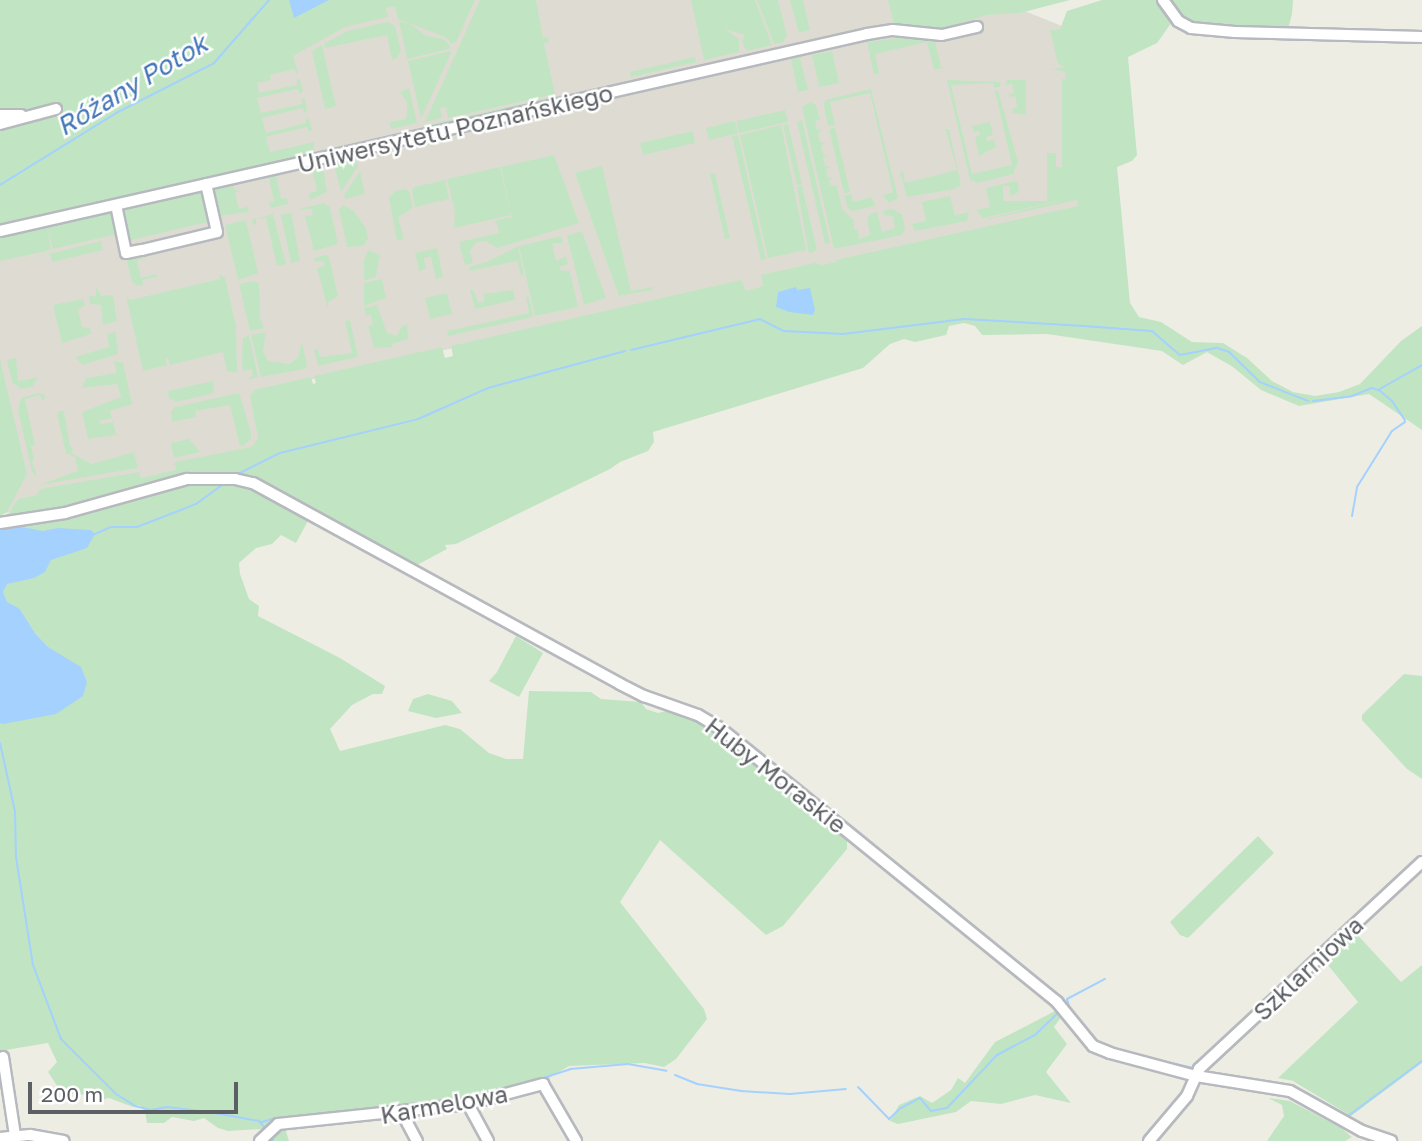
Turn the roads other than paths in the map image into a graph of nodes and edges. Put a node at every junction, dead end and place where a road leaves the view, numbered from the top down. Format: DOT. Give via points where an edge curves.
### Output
graph roads {
  1 [pos="1163,0"];
  2 [pos="977,27"];
  3 [pos="1422,37"];
  4 [pos="56,109"];
  5 [pos="0,116"];
  6 [pos="25,116"];
  7 [pos="0,124"];
  8 [pos="206,184"];
  9 [pos="116,205"];
  10 [pos="0,231"];
  11 [pos="0,523"];
  12 [pos="1422,862"];
  13 [pos="2,1056"];
  14 [pos="1196,1076"];
  15 [pos="468,1104"];
  16 [pos="402,1113"];
  17 [pos="15,1135"];
  18 [pos="0,1138"];
  19 [pos="62,1141"];
  20 [pos="260,1141"];
  21 [pos="417,1141"];
  22 [pos="488,1141"];
  23 [pos="576,1141"];
  24 [pos="1149,1141"];
  25 [pos="1391,1141"];
  1 -- 3 [label="street" via="1178,21 1191,28"];
  2 -- 8 [label="street, Uniwersytetu Poznańskiego" via="942,35 893,30 867,34"];
  4 -- 6 [label="street"];
  5 -- 6 [label="street"];
  6 -- 7 [label="street"];
  8 -- 9 [label="street, Uniwersytetu Poznańskiego"];
  8 -- 9 [label="street" via="217,232 151,248 126,253"];
  9 -- 10 [label="street, Uniwersytetu Poznańskiego"];
  11 -- 14 [label="street, Huby Moraskie" via="65,513 187,479 253,483 632,690 720,728 1057,1002 1093,1045 1110,1054"];
  12 -- 14 [label="street, Szklarniowa"];
  13 -- 17 [label="street"];
  14 -- 24 [label="street, Szklarniowa" via="1187,1096"];
  14 -- 25 [label="street, Huby Moraskie" via="1290,1091 1362,1131"];
  15 -- 16 [label="street, Karmelowa"];
  15 -- 22 [label="street"];
  15 -- 23 [label="street, Karmelowa" via="543,1084"];
  16 -- 20 [label="street, Karmelowa" via="278,1124"];
  16 -- 21 [label="street"];
  17 -- 18 [label="street"];
  17 -- 19 [label="street"];
}
